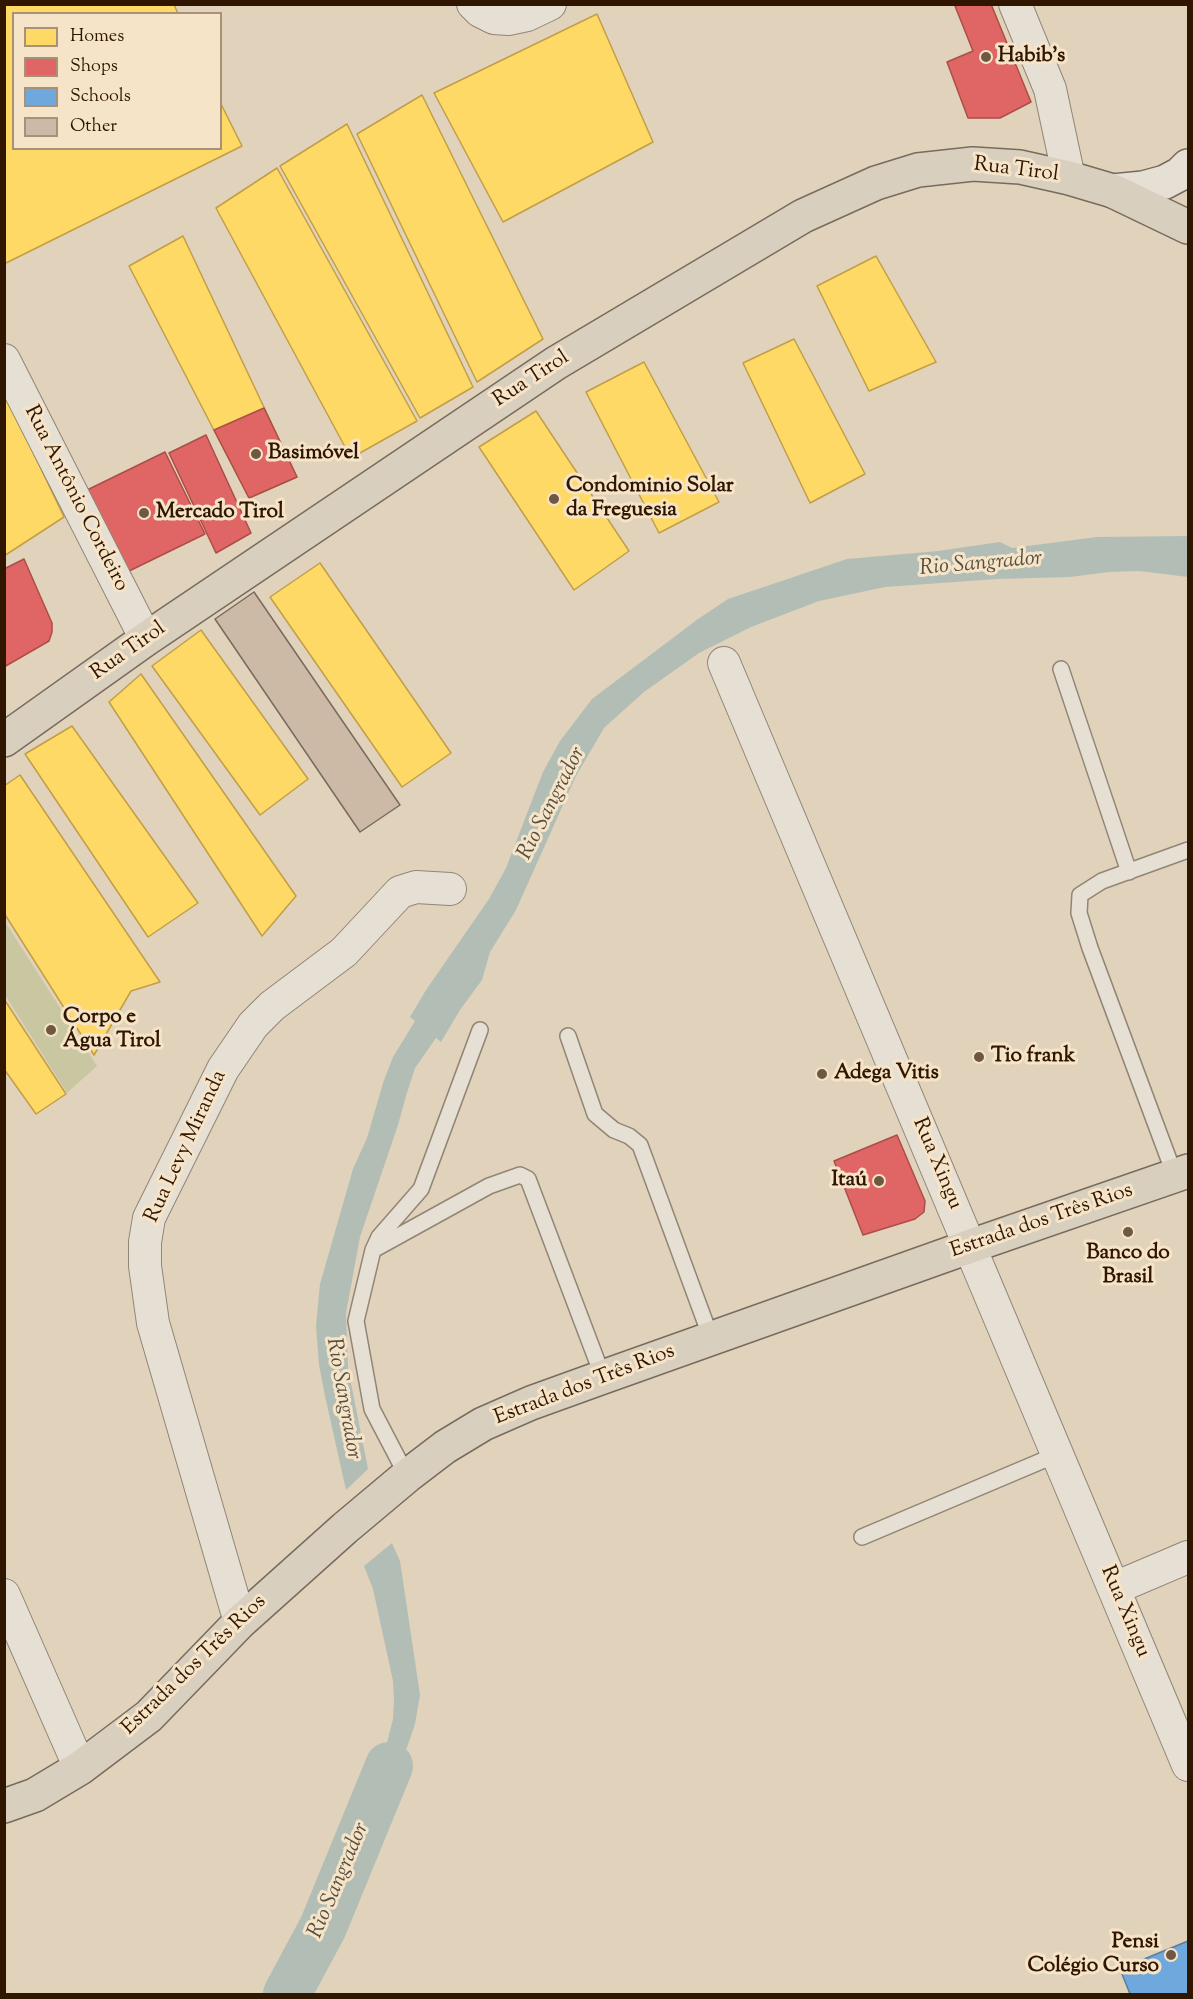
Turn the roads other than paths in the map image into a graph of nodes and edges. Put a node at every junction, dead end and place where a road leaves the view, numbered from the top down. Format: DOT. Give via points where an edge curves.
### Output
graph roads {
  1 [pos="473,4"];
  2 [pos="550,4"];
  3 [pos="1015,4"];
  4 [pos="1188,166"];
  5 [pos="1069,178"];
  6 [pos="1113,191"];
  7 [pos="1188,227"];
  8 [pos="4,360"];
  9 [pos="146,639"];
  10 [pos="723,663"];
  11 [pos="1061,669"];
  12 [pos="4,740"];
  13 [pos="1188,850"];
  14 [pos="1129,872"];
  15 [pos="450,889"];
  16 [pos="480,1030"];
  17 [pos="568,1036"];
  18 [pos="1182,1174"];
  19 [pos="971,1246"];
  20 [pos="373,1250"];
  21 [pos="711,1338"];
  22 [pos="603,1377"];
  23 [pos="1058,1454"];
  24 [pos="407,1476"];
  25 [pos="862,1537"];
  26 [pos="1188,1557"];
  27 [pos="1114,1588"];
  28 [pos="4,1595"];
  29 [pos="240,1622"];
  30 [pos="1188,1765"];
  31 [pos="80,1768"];
  32 [pos="4,1806"];
  1 -- 2 [label="street" via="494,18 508,20"];
  3 -- 5 [label="street" via="1050,89"];
  4 -- 6 [label="main road" via="1165,182"];
  5 -- 6 [label="main road, Rua Tirol"];
  5 -- 9 [label="main road, Rua Tirol" via="1020,167 973,164 918,170 876,183 803,216 556,363"];
  6 -- 7 [label="main road, Rua Tirol"];
  8 -- 9 [label="street, Rua Antônio Cordeiro"];
  9 -- 12 [label="main road, Rua Tirol"];
  10 -- 19 [label="street, Rua Xingu"];
  11 -- 14 [label="lane"];
  13 -- 14 [label="lane"];
  14 -- 18 [label="lane" via="1102,881 1080,895 1079,913"];
  15 -- 29 [label="street, Rua Levy Miranda" via="416,887 400,892 344,952 253,1025 222,1069 149,1218 145,1266 153,1323"];
  16 -- 20 [label="lane" via="421,1189 379,1237"];
  17 -- 21 [label="lane" via="595,1114 640,1145"];
  18 -- 19 [label="main road, Estrada dos Três Rios"];
  19 -- 21 [label="main road, Estrada dos Três Rios"];
  19 -- 23 [label="street, Rua Xingu"];
  20 -- 22 [label="lane" via="489,1186 520,1175 528,1179"];
  20 -- 24 [label="lane" via="357,1322 372,1409"];
  21 -- 22 [label="main road, Estrada dos Três Rios"];
  22 -- 24 [label="main road, Estrada dos Três Rios" via="483,1424"];
  23 -- 25 [label="lane"];
  23 -- 27 [label="street, Rua Xingu"];
  24 -- 29 [label="main road, Estrada dos Três Rios"];
  26 -- 27 [label="street"];
  27 -- 30 [label="street, Rua Xingu"];
  28 -- 31 [label="street"];
  29 -- 31 [label="main road, Estrada dos Três Rios" via="148,1716"];
  31 -- 32 [label="main road, Estrada dos Três Rios" via="35,1795"];
}
